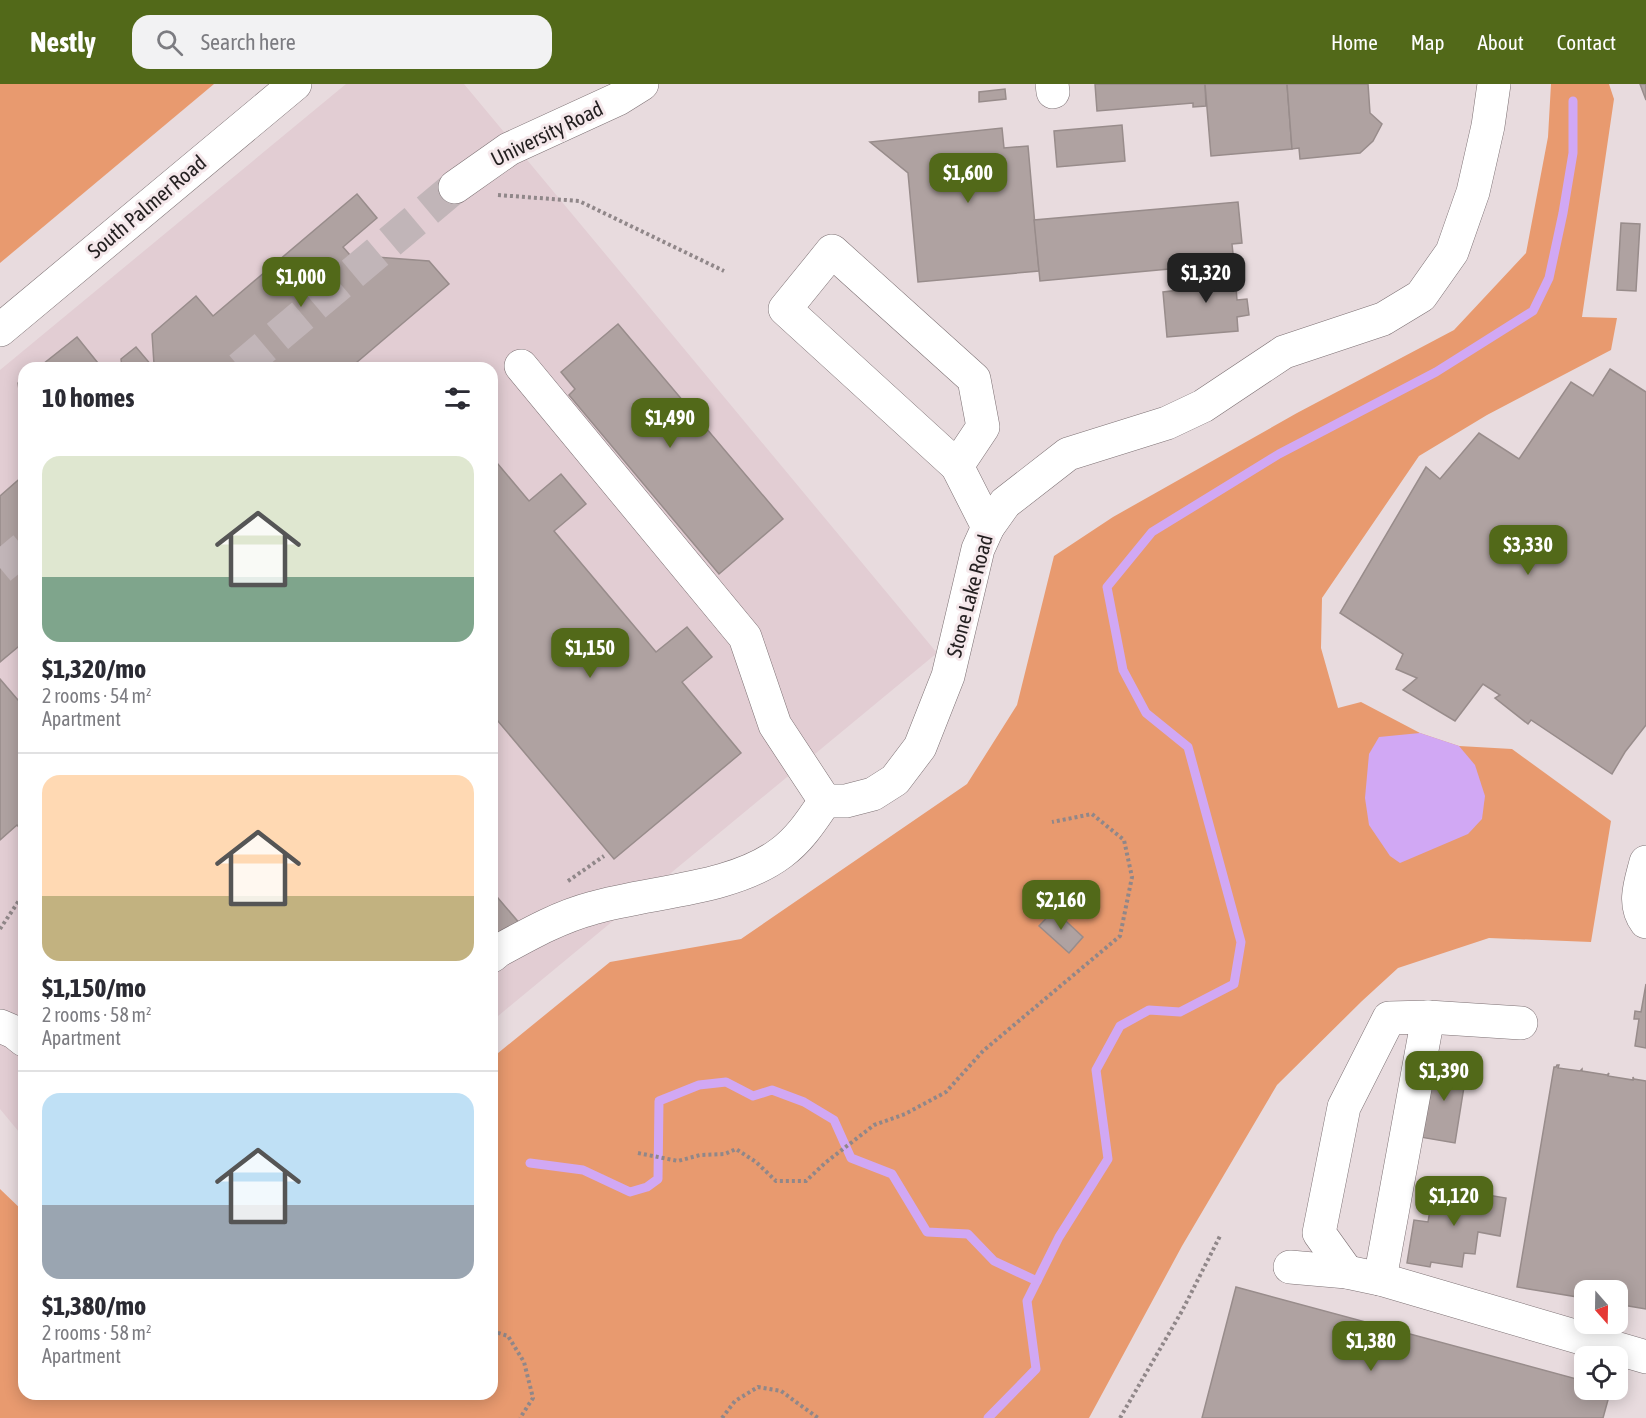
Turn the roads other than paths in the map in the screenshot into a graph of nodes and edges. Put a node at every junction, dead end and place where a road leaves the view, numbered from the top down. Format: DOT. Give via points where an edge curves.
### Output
graph roads {
  1 [pos="295,84"];
  2 [pos="642,84"];
  3 [pos="1494,84"];
  4 [pos="455,187"];
  5 [pos="0,330"];
  6 [pos="521,366"];
  7 [pos="957,466"];
  8 [pos="988,527"];
  9 [pos="825,801"];
  10 [pos="1646,862"];
  11 [pos="1646,922"];
  12 [pos="498,951"];
  13 [pos="1428,1017"];
  14 [pos="1521,1023"];
  15 [pos="0,1026"];
  16 [pos="18,1035"];
  17 [pos="1290,1267"];
  18 [pos="1347,1272"];
  19 [pos="1380,1279"];
  20 [pos="1646,1357"];
  1 -- 5 [label="street, South Palmer Road"];
  2 -- 4 [label="street, University Road" via="509,149"];
  3 -- 8 [label="street, Stone Lake Road" via="1488,126 1452,252 1421,296 1383,319 1284,352 1203,406 1167,423 1068,454 1005,503"];
  6 -- 9 [label="street" via="745,637 775,725"];
  7 -- 7 [label="street" via="983,427 974,379 832,251 785,309"];
  7 -- 8 [label="street"];
  8 -- 9 [label="street, Stone Lake Road" via="978,549 948,676 920,747 895,780 873,794 846,801"];
  9 -- 12 [label="street" via="804,832 780,854 749,870 710,883 592,908 554,921"];
  10 -- 11 [label="street" via="1637,898"];
  13 -- 14 [label="street"];
  13 -- 18 [label="street" via="1389,1018 1344,1107 1319,1233"];
  13 -- 19 [label="street"];
  15 -- 16 [label="street"];
  17 -- 18 [label="street"];
  18 -- 19 [label="street"];
  19 -- 20 [label="street"];
}
